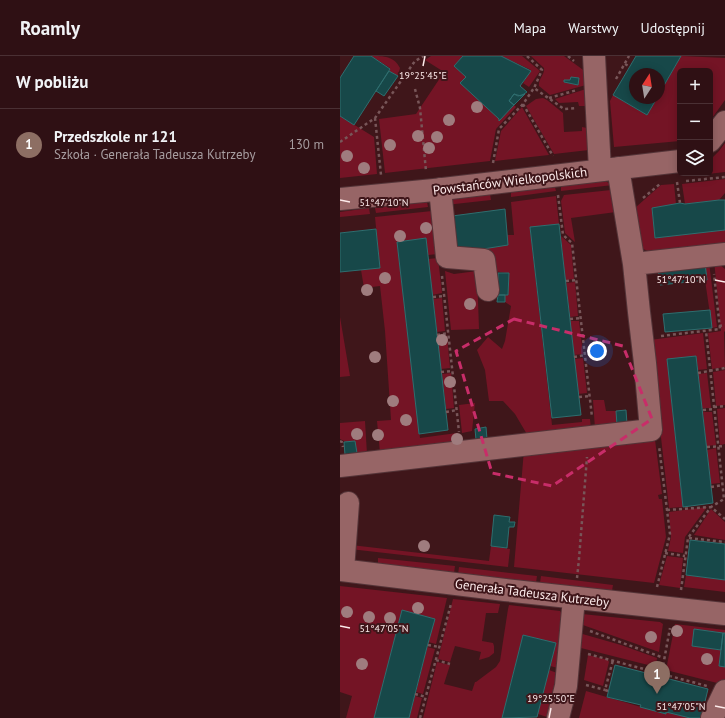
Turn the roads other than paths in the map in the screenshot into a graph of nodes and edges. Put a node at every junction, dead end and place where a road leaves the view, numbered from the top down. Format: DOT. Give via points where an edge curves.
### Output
graph roads {
  1 [pos="594,56"];
  2 [pos="725,122"];
  3 [pos="711,140"];
  4 [pos="677,161"];
  5 [pos="609,169"];
  6 [pos="440,189"];
  7 [pos="340,199"];
  8 [pos="718,255"];
  9 [pos="634,264"];
  10 [pos="488,290"];
  11 [pos="340,466"];
  12 [pos="348,502"];
  13 [pos="342,570"];
  14 [pos="575,588"];
  15 [pos="725,614"];
  16 [pos="725,691"];
  17 [pos="558,718"];
  18 [pos="712,718"];
  1 -- 5 [label="street" via="597,107"];
  2 -- 3 [label="street"];
  4 -- 5 [label="street, Powstańców Wielkopolskich"];
  5 -- 6 [label="street, Powstańców Wielkopolskich"];
  5 -- 9 [label="street"];
  6 -- 7 [label="street, Powstańców Wielkopolskich"];
  6 -- 10 [label="street" via="447,257 484,260"];
  8 -- 9 [label="street"];
  9 -- 11 [label="street" via="651,430 590,429"];
  12 -- 13 [label="street"];
  13 -- 14 [label="street, Generała Tadeusza Kutrzeby"];
  14 -- 15 [label="street, Generała Tadeusza Kutrzeby" via="654,607"];
  14 -- 17 [label="street" via="566,686"];
  16 -- 18 [label="street"];
}
